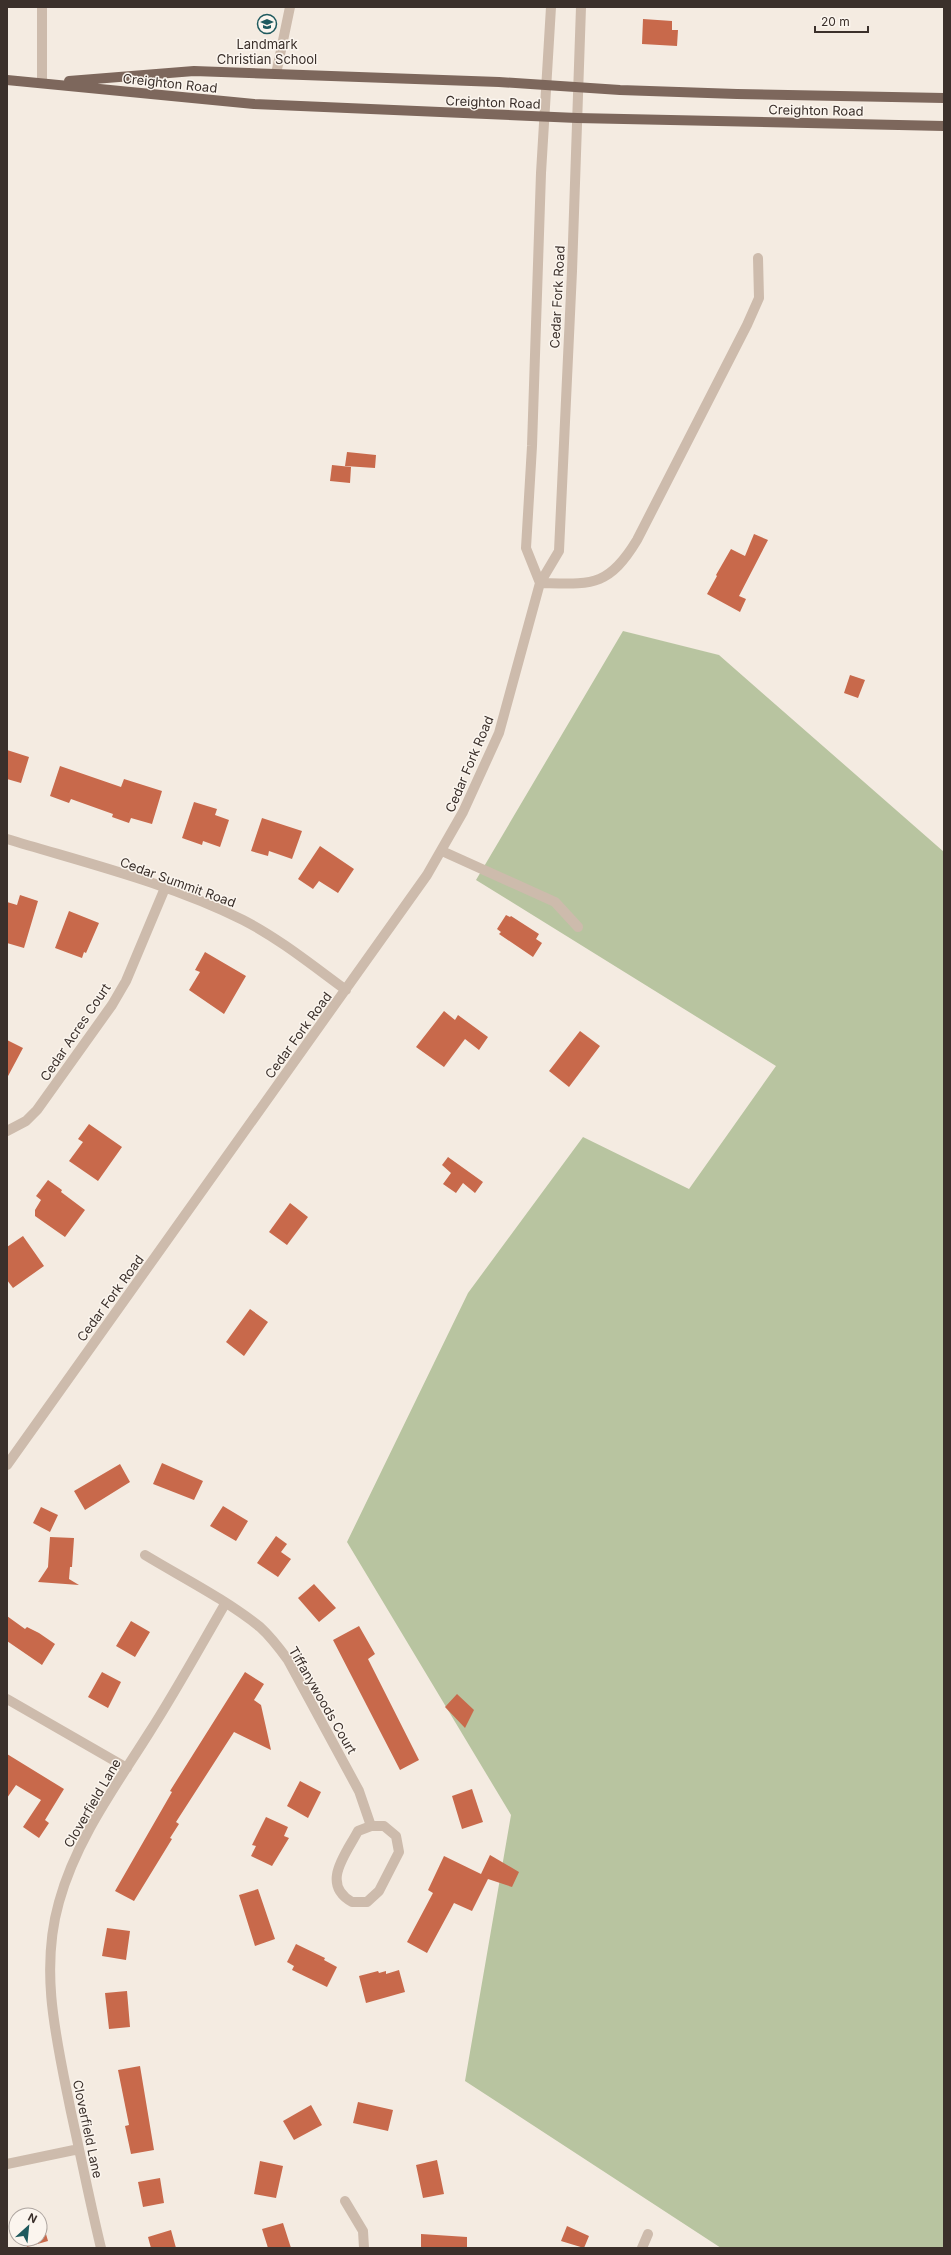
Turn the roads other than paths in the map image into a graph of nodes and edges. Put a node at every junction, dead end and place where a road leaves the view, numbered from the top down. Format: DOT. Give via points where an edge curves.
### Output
graph roads {
  1 [pos="42,7"];
  2 [pos="290,7"];
  3 [pos="551,7"];
  4 [pos="581,7"];
  5 [pos="276,74"];
  6 [pos="7,80"];
  7 [pos="42,83"];
  8 [pos="547,85"];
  9 [pos="578,87"];
  10 [pos="944,98"];
  11 [pos="545,116"];
  12 [pos="577,118"];
  13 [pos="944,126"];
  14 [pos="758,258"];
  15 [pos="540,583"];
  16 [pos="7,839"];
  17 [pos="442,851"];
  18 [pos="165,888"];
  19 [pos="578,927"];
  20 [pos="346,990"];
  21 [pos="7,1131"];
  22 [pos="7,1465"];
  23 [pos="145,1555"];
  24 [pos="225,1604"];
  25 [pos="7,1698"];
  26 [pos="127,1768"];
  27 [pos="371,1826"];
  28 [pos="79,2149"];
  29 [pos="7,2164"];
  30 [pos="346,2201"];
  31 [pos="648,2234"];
  32 [pos="101,2248"];
  33 [pos="364,2248"];
  34 [pos="642,2248"];
  1 -- 7 [label="street"];
  2 -- 5 [label="street"];
  3 -- 8 [label="street, Cedar Fork Road"];
  4 -- 9 [label="street, Cedar Fork Road"];
  5 -- 7 [label="main road, Creighton Road" via="194,71"];
  5 -- 8 [label="main road, Creighton Road"];
  6 -- 7 [label="main road, Creighton Road"];
  7 -- 11 [label="main road, Creighton Road" via="254,104"];
  8 -- 9 [label="main road, Creighton Road"];
  8 -- 11 [label="street, Cedar Fork Road"];
  9 -- 10 [label="main road, Creighton Road" via="737,94"];
  9 -- 12 [label="street, Cedar Fork Road"];
  11 -- 12 [label="main road, Creighton Road"];
  11 -- 15 [label="street, Cedar Fork Road" via="526,548"];
  12 -- 13 [label="main road, Creighton Road"];
  12 -- 15 [label="street, Cedar Fork Road" via="559,551"];
  14 -- 15 [label="street" via="758,298 747,326 623,562 605,577 589,582"];
  15 -- 17 [label="street, Cedar Fork Road" via="498,733 481,775"];
  16 -- 18 [label="street, Cedar Summit Road"];
  17 -- 19 [label="street" via="555,902"];
  17 -- 20 [label="street, Cedar Fork Road"];
  18 -- 20 [label="street, Cedar Summit Road" via="243,921 273,938"];
  18 -- 21 [label="street, Cedar Acres Court" via="126,981 112,1005 37,1110 26,1121"];
  20 -- 22 [label="street, Cedar Fork Road"];
  23 -- 24 [label="street, Tiffanywoods Court"];
  24 -- 26 [label="street, Cloverfield Lane"];
  24 -- 27 [label="street, Tiffanywoods Court" via="260,1628 288,1660 356,1785"];
  25 -- 26 [label="street"];
  26 -- 28 [label="street, Cloverfield Lane" via="86,1834 71,1866 53,1930 49,1968 53,2019"];
  27 -- 27 [label="street" via="358,1831 336,1876 339,1892 352,1902 367,1902 374,1897 399,1852 396,1836 391,1830 384,1826"];
  28 -- 29 [label="street"];
  28 -- 32 [label="street, Cloverfield Lane"];
  30 -- 33 [label="street" via="362,2231"];
  31 -- 34 [label="street"];
}
